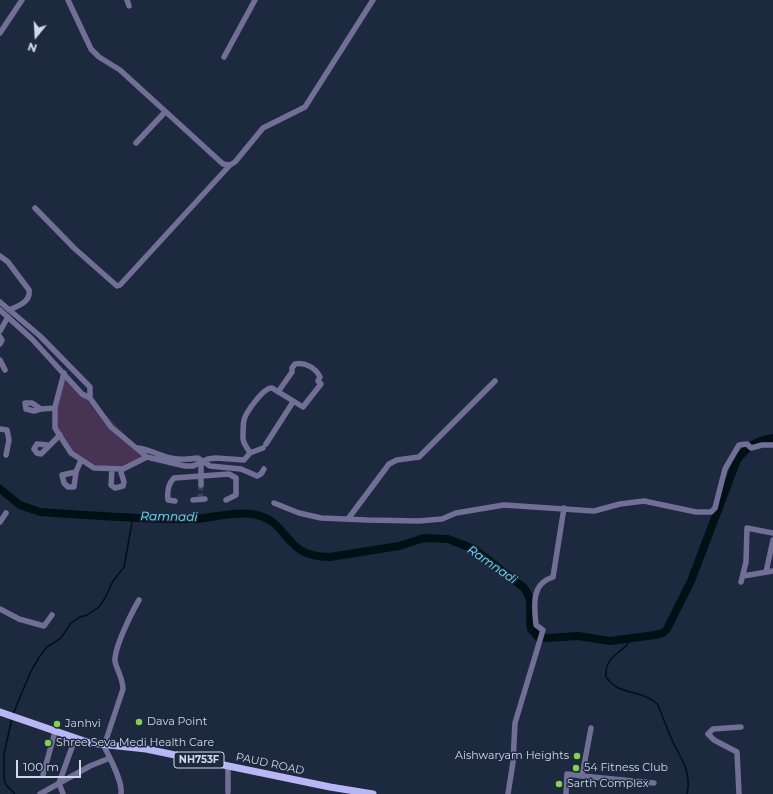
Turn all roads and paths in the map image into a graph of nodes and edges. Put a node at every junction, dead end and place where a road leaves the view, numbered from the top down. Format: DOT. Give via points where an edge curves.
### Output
graph roads {
  1 [pos="22,0"];
  2 [pos="68,0"];
  3 [pos="255,0"];
  4 [pos="373,0"];
  5 [pos="0,33"];
  6 [pos="224,57"];
  7 [pos="165,112"];
  8 [pos="136,143"];
  9 [pos="230,165"];
  10 [pos="35,208"];
  11 [pos="0,256"];
  12 [pos="0,302"];
  13 [pos="0,310"];
  14 [pos="9,310"];
  15 [pos="8,317"];
  16 [pos="0,331"];
  17 [pos="0,337"];
  18 [pos="0,344"];
  19 [pos="0,360"];
  20 [pos="6,370"];
  21 [pos="64,373"];
  22 [pos="495,381"];
  23 [pos="278,392"];
  24 [pos="90,398"];
  25 [pos="293,402"];
  26 [pos="55,408"];
  27 [pos="41,409"];
  28 [pos="0,429"];
  29 [pos="60,435"];
  30 [pos="48,445"];
  31 [pos="773,445"];
  32 [pos="137,448"];
  33 [pos="250,453"];
  34 [pos="6,455"];
  35 [pos="146,457"];
  36 [pos="81,460"];
  37 [pos="202,462"];
  38 [pos="112,468"];
  39 [pos="120,469"];
  40 [pos="264,469"];
  41 [pos="76,472"];
  42 [pos="201,475"];
  43 [pos="201,485"];
  44 [pos="206,499"];
  45 [pos="193,500"];
  46 [pos="226,500"];
  47 [pos="175,501"];
  48 [pos="274,503"];
  49 [pos="564,508"];
  50 [pos="6,513"];
  51 [pos="348,520"];
  52 [pos="0,522"];
  53 [pos="773,533"];
  54 [pos="773,540"];
  55 [pos="773,570"];
  56 [pos="766,572"];
  57 [pos="139,600"];
  58 [pos="0,610"];
  59 [pos="52,615"];
  60 [pos="3,714"];
  61 [pos="741,727"];
  62 [pos="591,728"];
  63 [pos="55,732"];
  64 [pos="75,739"];
  65 [pos="104,746"];
  66 [pos="110,758"];
  67 [pos="228,766"];
  68 [pos="43,775"];
  69 [pos="582,776"];
  70 [pos="654,783"];
  71 [pos="60,784"];
  72 [pos="228,792"];
  73 [pos="40,794"];
  74 [pos="64,794"];
  75 [pos="121,794"];
  76 [pos="373,794"];
  77 [pos="508,794"];
  78 [pos="566,794"];
  79 [pos="739,794"];
  1 -- 5 [label="street"];
  2 -- 7 [label="street" via="90,50 120,70"];
  3 -- 6 [label="street"];
  4 -- 9 [label="street" via="305,107 263,128"];
  7 -- 8 [label="street"];
  7 -- 9 [label="street" via="223,164"];
  9 -- 10 [label="street" via="120,285 116,286"];
  11 -- 14 [label="street" via="8,262 29,290 26,301"];
  12 -- 14 [label="street"];
  13 -- 15 [label="street"];
  14 -- 24 [label="street" via="40,336 90,387"];
  15 -- 16 [label="street"];
  15 -- 21 [label="street"];
  17 -- 18 [label="street"];
  19 -- 20 [label="street"];
  21 -- 24 [label="street" via="82,394"];
  21 -- 26 [label="street"];
  22 -- 51 [label="street" via="419,457 397,460 390,464"];
  23 -- 25 [label="street"];
  23 -- 25 [label="street" via="295,364 306,365 318,372 318,382 321,384 305,405 303,407"];
  23 -- 33 [label="street" via="272,388 266,389 248,411 242,437"];
  24 -- 32 [label="street" via="111,427"];
  25 -- 33 [label="street" via="264,446"];
  26 -- 27 [label="street"];
  26 -- 29 [label="street" via="55,428"];
  28 -- 34 [label="street" via="8,430"];
  29 -- 30 [label="street"];
  29 -- 36 [label="street" via="71,453"];
  31 -- 49 [label="street" via="739,445 726,469 715,508 711,512 696,512 644,501 594,511"];
  32 -- 35 [label="street"];
  32 -- 37 [label="street" via="148,449 174,459 198,458"];
  33 -- 37 [label="street" via="244,460 216,458"];
  35 -- 37 [label="street" via="185,466"];
  35 -- 39 [label="street"];
  36 -- 38 [label="street" via="94,468"];
  36 -- 41 [label="street"];
  37 -- 40 [label="street" via="210,466 241,469 257,476"];
  37 -- 42 [label="street"];
  38 -- 39 [label="street"];
  38 -- 39 [label="street" via="111,485 115,488 123,486"];
  42 -- 43 [label="street"];
  42 -- 46 [label="street" via="229,474 236,478 236,495"];
  42 -- 47 [label="street" via="174,478 168,486 168,500"];
  44 -- 45 [label="street"];
  48 -- 51 [label="street" via="308,516"];
  49 -- 51 [label="street" via="504,505 456,513 442,519"];
  49 -- 77 [label="street" via="553,577 544,580 536,592 536,625 543,630 515,723"];
  50 -- 52 [label="street"];
  53 -- 56 [label="street" via="747,528 746,562 742,579"];
  54 -- 56 [label="street"];
  55 -- 56 [label="street"];
  57 -- 65 [label="street" via="131,613 115,659 123,681 122,689"];
  58 -- 59 [label="street" via="44,626"];
  60 -- 63 [label="main road, PAUD ROAD / NH753F"];
  61 -- 79 [label="street" via="713,729 708,734 737,752"];
  62 -- 69 [label="street"];
  63 -- 64 [label="main road, PAUD ROAD / NH753F"];
  63 -- 68 [label="street"];
  64 -- 65 [label="main road, PAUD ROAD / NH753F"];
  64 -- 71 [label="street"];
  65 -- 66 [label="street"];
  65 -- 67 [label="main road, PAUD ROAD / NH753F" via="146,750"];
  66 -- 71 [label="street" via="90,766"];
  66 -- 75 [label="street" via="122,790"];
  67 -- 72 [label="street"];
  67 -- 76 [label="main road, PAUD ROAD / NH753F" via="330,788"];
  69 -- 70 [label="street"];
  69 -- 78 [label="street" via="567,774"];
  71 -- 73 [label="street"];
  71 -- 74 [label="street"];
}
